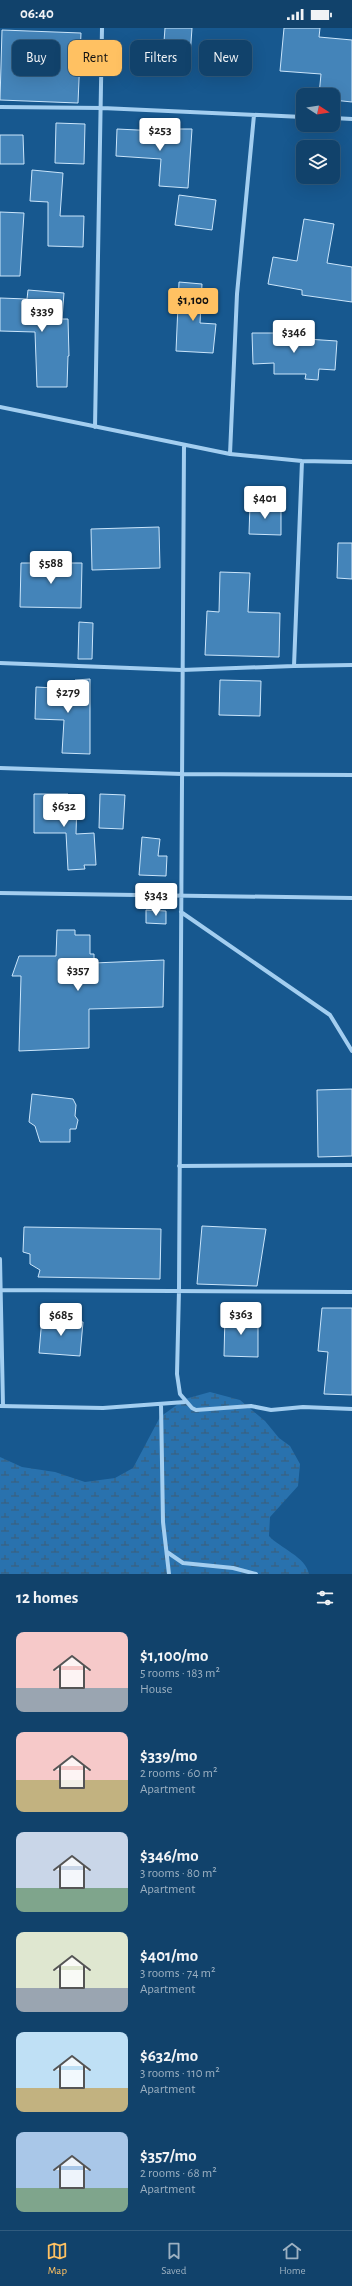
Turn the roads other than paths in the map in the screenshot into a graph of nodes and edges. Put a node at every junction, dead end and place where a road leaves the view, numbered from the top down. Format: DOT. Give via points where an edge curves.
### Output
graph roads {
  1 [pos="102,28"];
  2 [pos="0,107"];
  3 [pos="102,108"];
  4 [pos="254,115"];
  5 [pos="296,117"];
  6 [pos="340,118"];
  7 [pos="352,119"];
  8 [pos="0,407"];
  9 [pos="94,426"];
  10 [pos="184,445"];
  11 [pos="230,454"];
  12 [pos="302,461"];
  13 [pos="352,462"];
  14 [pos="0,663"];
  15 [pos="352,665"];
  16 [pos="294,666"];
  17 [pos="182,670"];
  18 [pos="0,768"];
  19 [pos="182,774"];
  20 [pos="352,774"];
  21 [pos="0,893"];
  22 [pos="181,896"];
  23 [pos="352,898"];
  24 [pos="181,912"];
  25 [pos="352,1051"];
  26 [pos="352,1165"];
  27 [pos="179,1166"];
  28 [pos="0,1259"];
  29 [pos="0,1290"];
  30 [pos="179,1290"];
  31 [pos="352,1292"];
  32 [pos="185,1402"];
  33 [pos="161,1404"];
  34 [pos="1,1406"];
  35 [pos="352,1409"];
  36 [pos="167,1552"];
  37 [pos="169,1574"];
  38 [pos="256,1574"];
  1 -- 3 [label="street"];
  2 -- 3 [label="street"];
  3 -- 4 [label="street"];
  3 -- 9 [label="street"];
  4 -- 5 [label="street"];
  4 -- 11 [label="street" via="237,294"];
  6 -- 7 [label="street"];
  8 -- 9 [label="street"];
  9 -- 10 [label="street"];
  10 -- 11 [label="street"];
  10 -- 17 [label="street"];
  11 -- 12 [label="street"];
  12 -- 13 [label="street"];
  12 -- 16 [label="street"];
  14 -- 17 [label="street"];
  15 -- 16 [label="street"];
  16 -- 17 [label="street"];
  17 -- 19 [label="street"];
  18 -- 19 [label="street"];
  19 -- 20 [label="street"];
  19 -- 22 [label="street"];
  21 -- 22 [label="street"];
  22 -- 23 [label="street"];
  22 -- 24 [label="street"];
  24 -- 25 [label="street" via="330,1015"];
  24 -- 27 [label="street"];
  26 -- 27 [label="street"];
  27 -- 30 [label="street"];
  28 -- 29 [label="street"];
  29 -- 30 [label="street"];
  29 -- 34 [label="street"];
  30 -- 31 [label="street"];
  30 -- 32 [label="street" via="177,1374 180,1394"];
  32 -- 33 [label="street"];
  32 -- 35 [label="street" via="196,1410 251,1406 271,1410 303,1407"];
  33 -- 34 [label="street" via="103,1408"];
  33 -- 36 [label="street" via="163,1522"];
  36 -- 37 [label="street"];
  36 -- 38 [label="street" via="183,1562 233,1568"];
}
